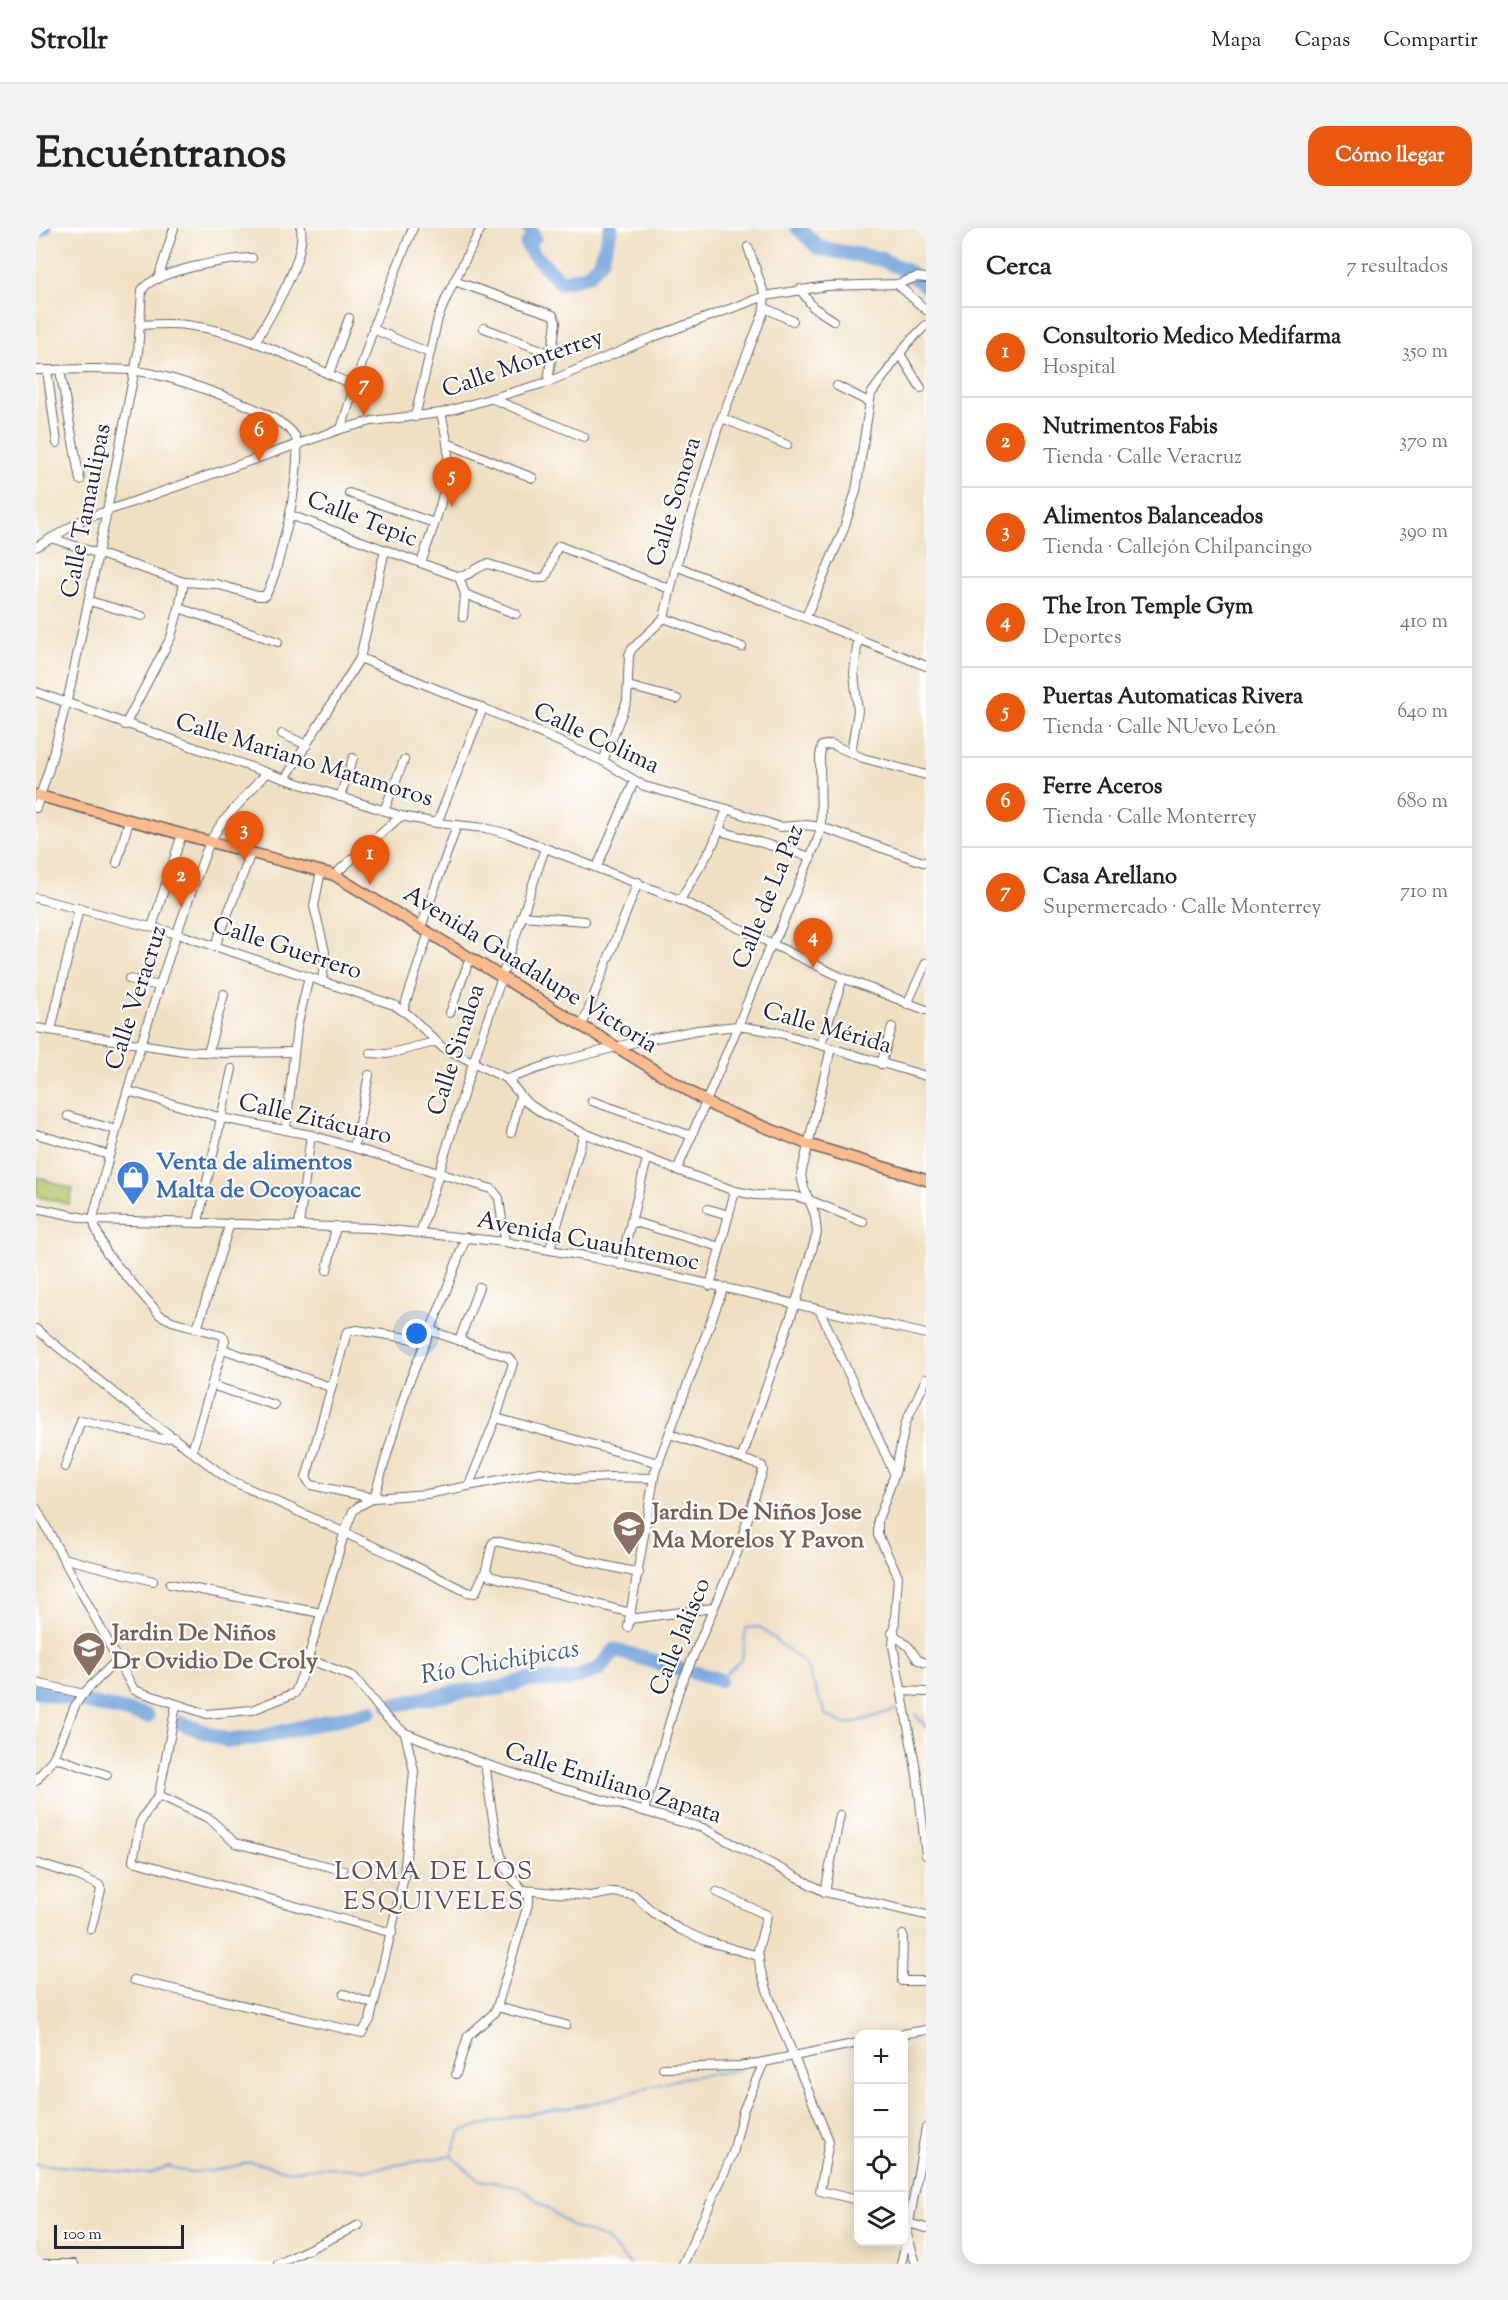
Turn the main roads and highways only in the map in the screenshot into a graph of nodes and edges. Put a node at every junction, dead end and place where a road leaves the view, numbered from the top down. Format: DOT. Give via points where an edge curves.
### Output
graph roads {
  1 [pos="38,796"];
  2 [pos="926,1180"];
  1 -- 2 [label="main road, Avenida Guadalupe Victoria" via="334,875 729,1114 807,1144"];
}
